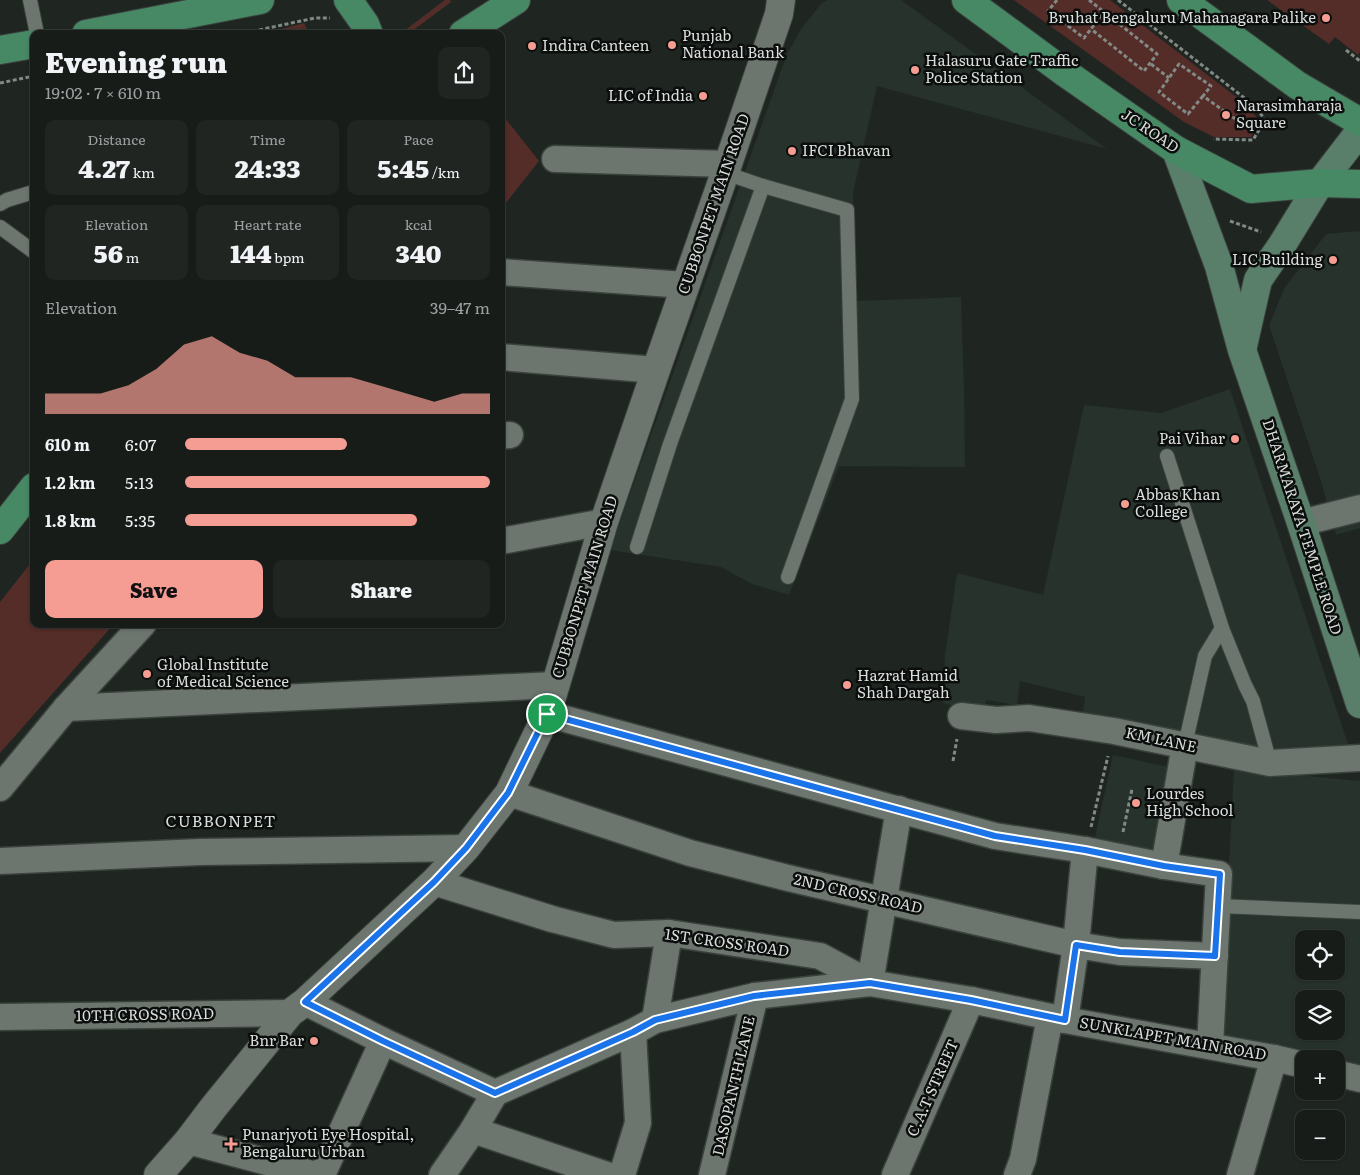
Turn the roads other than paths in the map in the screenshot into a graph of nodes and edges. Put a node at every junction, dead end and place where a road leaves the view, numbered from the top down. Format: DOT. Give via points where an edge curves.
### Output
graph roads {
  1 [pos="30,0"];
  2 [pos="260,0"];
  3 [pos="516,0"];
  4 [pos="781,0"];
  5 [pos="966,0"];
  6 [pos="1181,0"];
  7 [pos="340,9"];
  8 [pos="36,30"];
  9 [pos="106,30"];
  10 [pos="367,30"];
  11 [pos="469,30"];
  12 [pos="30,45"];
  13 [pos="0,50"];
  14 [pos="1360,122"];
  15 [pos="1360,131"];
  16 [pos="1176,150"];
  17 [pos="555,159"];
  18 [pos="726,168"];
  19 [pos="1320,183"];
  20 [pos="1360,184"];
  21 [pos="762,186"];
  22 [pos="30,193"];
  23 [pos="0,204"];
  24 [pos="0,227"];
  25 [pos="30,249"];
  26 [pos="505,272"];
  27 [pos="685,285"];
  28 [pos="1242,350"];
  29 [pos="505,357"];
  30 [pos="656,370"];
  31 [pos="1167,456"];
  32 [pos="30,492"];
  33 [pos="1360,508"];
  34 [pos="604,522"];
  35 [pos="1301,523"];
  36 [pos="1,527"];
  37 [pos="505,540"];
  38 [pos="637,547"];
  39 [pos="788,577"];
  40 [pos="138,628"];
  41 [pos="1222,628"];
  42 [pos="554,684"];
  43 [pos="1360,704"];
  44 [pos="66,708"];
  45 [pos="547,714"];
  46 [pos="961,716"];
  47 [pos="1185,745"];
  48 [pos="1360,758"];
  49 [pos="1270,763"];
  50 [pos="0,788"];
  51 [pos="508,793"];
  52 [pos="899,810"];
  53 [pos="466,848"];
  54 [pos="1085,850"];
  55 [pos="0,860"];
  56 [pos="1164,866"];
  57 [pos="434,882"];
  58 [pos="885,900"];
  59 [pos="1218,906"];
  60 [pos="1360,912"];
  61 [pos="669,933"];
  62 [pos="1076,945"];
  63 [pos="1215,956"];
  64 [pos="870,983"];
  65 [pos="754,996"];
  66 [pos="971,1000"];
  67 [pos="298,1007"];
  68 [pos="0,1017"];
  69 [pos="1057,1018"];
  70 [pos="644,1026"];
  71 [pos="383,1041"];
  72 [pos="1210,1046"];
  73 [pos="1274,1058"];
  74 [pos="1295,1063"];
  75 [pos="1345,1075"];
  76 [pos="1360,1079"];
  77 [pos="495,1093"];
  78 [pos="473,1130"];
  79 [pos="188,1142"];
  80 [pos="158,1175"];
  81 [pos="316,1175"];
  82 [pos="322,1175"];
  83 [pos="442,1175"];
  84 [pos="607,1175"];
  85 [pos="622,1175"];
  86 [pos="712,1175"];
  87 [pos="895,1175"];
  88 [pos="1016,1175"];
  89 [pos="1240,1175"];
  1 -- 8 [label="lane"];
  2 -- 9 [label="main road"];
  3 -- 11 [label="main road"];
  4 -- 18 [label="street, CUBBONPET MAIN ROAD"];
  5 -- 16 [label="main road, JC ROAD"];
  6 -- 14 [label="main road" via="1297,85"];
  7 -- 10 [label="main road" via="365,24"];
  12 -- 13 [label="main road"];
  15 -- 19 [label="main road"];
  16 -- 19 [label="main road, JC ROAD" via="1251,189"];
  16 -- 28 [label="main road, DHARMARAYA TEMPLE ROAD" via="1219,266"];
  17 -- 18 [label="street"];
  18 -- 21 [label="lane"];
  18 -- 27 [label="street, CUBBONPET MAIN ROAD"];
  19 -- 20 [label="main road, JC ROAD"];
  19 -- 28 [label="main road" via="1258,280"];
  21 -- 38 [label="lane" via="670,444"];
  21 -- 39 [label="lane" via="847,210 852,399"];
  22 -- 23 [label="lane"];
  24 -- 25 [label="lane"];
  26 -- 27 [label="street"];
  27 -- 30 [label="street, CUBBONPET MAIN ROAD"];
  28 -- 35 [label="main road, DHARMARAYA TEMPLE ROAD"];
  29 -- 30 [label="street"];
  30 -- 34 [label="street, CUBBONPET MAIN ROAD"];
  31 -- 41 [label="lane"];
  32 -- 36 [label="main road"];
  33 -- 35 [label="street"];
  34 -- 37 [label="street"];
  34 -- 42 [label="street, CUBBONPET MAIN ROAD"];
  35 -- 43 [label="main road, DHARMARAYA TEMPLE ROAD"];
  40 -- 44 [label="street"];
  41 -- 47 [label="lane" via="1205,656"];
  41 -- 49 [label="lane" via="1253,701"];
  42 -- 44 [label="street"];
  42 -- 45 [label="street, CUBBONPET MAIN ROAD"];
  44 -- 50 [label="street"];
  45 -- 51 [label="street, CUBBONPET MAIN ROAD"];
  45 -- 52 [label="street"];
  46 -- 47 [label="street, KM LANE" via="996,720 1029,718"];
  47 -- 49 [label="street, KM LANE"];
  47 -- 56 [label="street"];
  48 -- 49 [label="street, KM LANE"];
  51 -- 53 [label="street, CUBBONPET MAIN ROAD"];
  51 -- 58 [label="street, 2ND CROSS ROAD" via="690,853"];
  52 -- 54 [label="street" via="995,836"];
  52 -- 58 [label="street"];
  53 -- 55 [label="street" via="200,852"];
  53 -- 57 [label="street, CUBBONPET MAIN ROAD"];
  54 -- 56 [label="street"];
  54 -- 62 [label="street"];
  56 -- 59 [label="street" via="1220,874"];
  57 -- 61 [label="street, 1ST CROSS ROAD" via="552,919 614,934"];
  57 -- 67 [label="street, CUBBONPET MAIN ROAD"];
  58 -- 62 [label="street, 2ND CROSS ROAD"];
  58 -- 64 [label="street"];
  59 -- 60 [label="lane"];
  59 -- 63 [label="street"];
  61 -- 64 [label="street, 1ST CROSS ROAD" via="820,956"];
  61 -- 70 [label="street"];
  62 -- 63 [label="street, 2ND CROSS ROAD" via="1120,952"];
  62 -- 69 [label="street"];
  63 -- 72 [label="street"];
  64 -- 65 [label="street, SUNKLAPET MAIN ROAD"];
  64 -- 66 [label="street, SUNKLAPET MAIN ROAD"];
  65 -- 70 [label="street, SUNKLAPET MAIN ROAD"];
  65 -- 86 [label="street, DASOPANTH LANE"];
  66 -- 69 [label="street, SUNKLAPET MAIN ROAD"];
  66 -- 87 [label="street, C.A.T STREET"];
  67 -- 68 [label="street, 10TH CROSS ROAD"];
  67 -- 71 [label="street"];
  67 -- 79 [label="street, CUBBONPET MAIN ROAD"];
  69 -- 72 [label="street, SUNKLAPET MAIN ROAD"];
  69 -- 88 [label="street" via="1023,1159"];
  70 -- 77 [label="street, SUNKLAPET MAIN ROAD"];
  70 -- 85 [label="street" via="638,1123"];
  71 -- 77 [label="street"];
  71 -- 82 [label="street"];
  72 -- 73 [label="street, SUNKLAPET MAIN ROAD"];
  73 -- 74 [label="street, SUNKLAPET MAIN ROAD"];
  73 -- 89 [label="street"];
  75 -- 76 [label="street"];
  77 -- 78 [label="street"];
  78 -- 83 [label="street"];
  78 -- 84 [label="street"];
  79 -- 80 [label="street, CUBBONPET MAIN ROAD"];
  79 -- 81 [label="street"];
}
